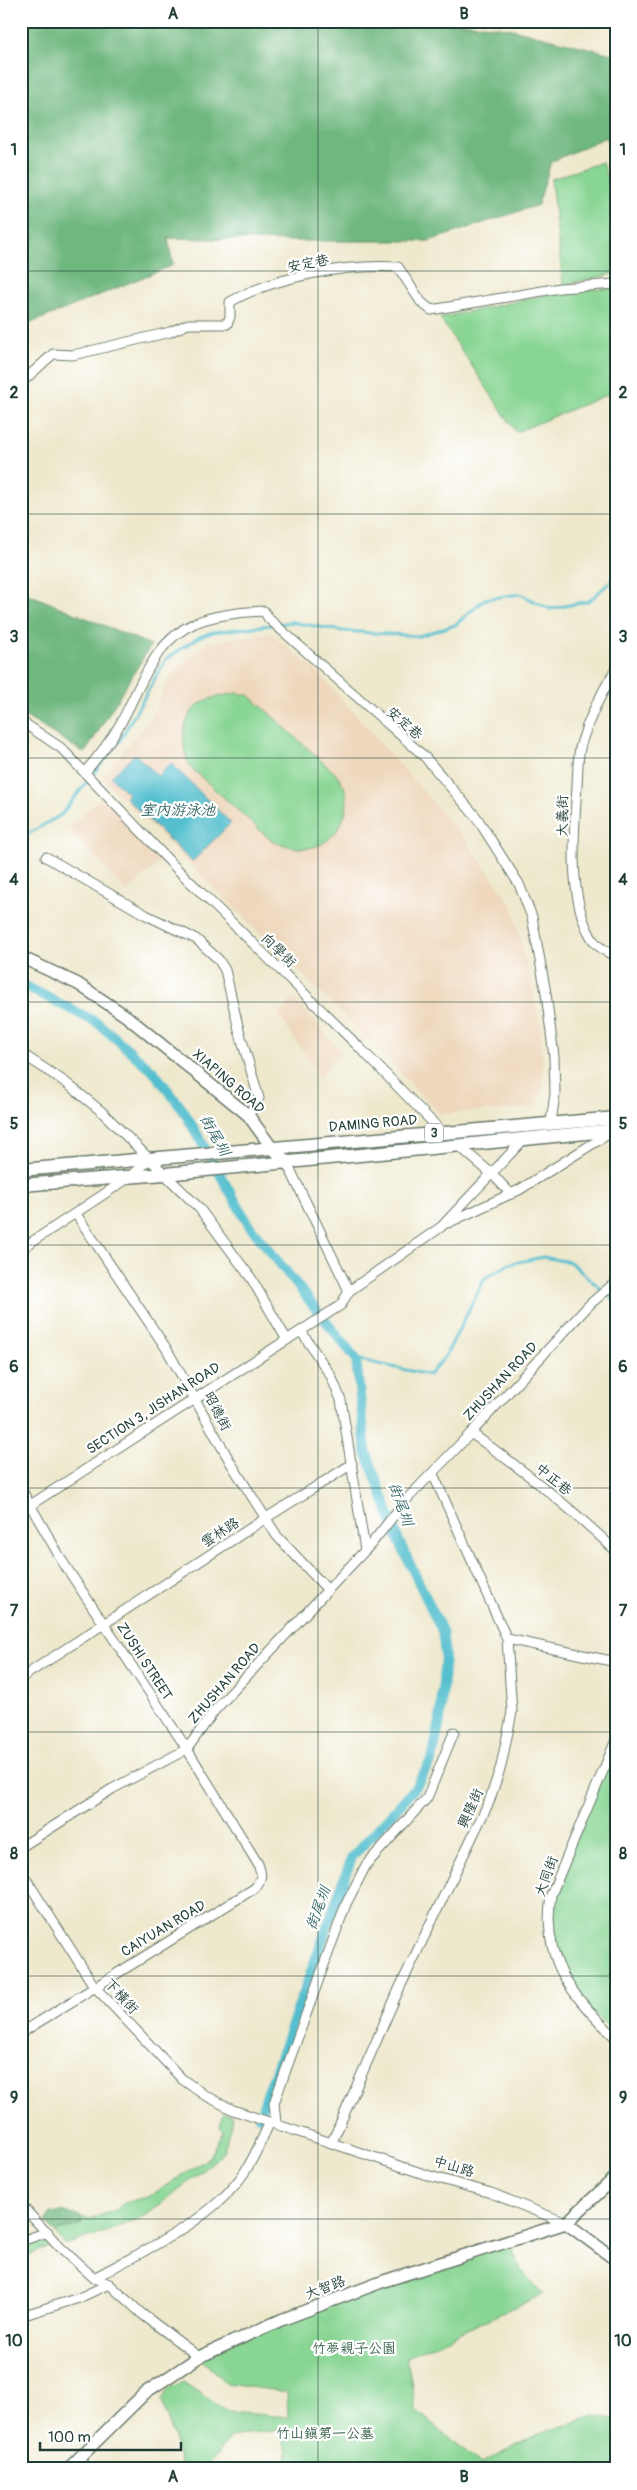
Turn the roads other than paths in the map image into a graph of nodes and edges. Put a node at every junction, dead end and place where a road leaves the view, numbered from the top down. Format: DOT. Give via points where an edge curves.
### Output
graph roads {
  1 [pos="616,284"];
  2 [pos="21,383"];
  3 [pos="616,669"];
  4 [pos="21,722"];
  5 [pos="85,772"];
  6 [pos="46,857"];
  7 [pos="21,957"];
  8 [pos="616,957"];
  9 [pos="21,1053"];
  10 [pos="248,1116"];
  11 [pos="552,1122"];
  12 [pos="615,1126"];
  13 [pos="442,1132"];
  14 [pos="525,1138"];
  15 [pos="458,1145"];
  16 [pos="272,1148"];
  17 [pos="150,1159"];
  18 [pos="286,1161"];
  19 [pos="21,1170"];
  20 [pos="165,1174"];
  21 [pos="493,1175"];
  22 [pos="130,1177"];
  23 [pos="21,1185"];
  24 [pos="511,1194"];
  25 [pos="76,1214"];
  26 [pos="441,1227"];
  27 [pos="21,1249"];
  28 [pos="613,1284"];
  29 [pos="348,1291"];
  30 [pos="301,1331"];
  31 [pos="287,1340"];
  32 [pos="196,1398"];
  33 [pos="471,1434"];
  34 [pos="352,1464"];
  35 [pos="433,1474"];
  36 [pos="21,1489"];
  37 [pos="31,1505"];
  38 [pos="21,1511"];
  39 [pos="266,1518"];
  40 [pos="365,1550"];
  41 [pos="616,1551"];
  42 [pos="327,1589"];
  43 [pos="105,1624"];
  44 [pos="507,1639"];
  45 [pos="616,1662"];
  46 [pos="21,1678"];
  47 [pos="454,1732"];
  48 [pos="616,1740"];
  49 [pos="187,1749"];
  50 [pos="21,1847"];
  51 [pos="21,1871"];
  52 [pos="261,1873"];
  53 [pos="94,1986"];
  54 [pos="21,2033"];
  55 [pos="616,2038"];
  56 [pos="273,2122"];
  57 [pos="332,2142"];
  58 [pos="616,2177"];
  59 [pos="21,2205"];
  60 [pos="566,2223"];
  61 [pos="48,2232"];
  62 [pos="21,2241"];
  63 [pos="616,2260"];
  64 [pos="94,2278"];
  65 [pos="109,2284"];
  66 [pos="21,2316"];
  67 [pos="199,2357"];
  68 [pos="68,2469"];
  1 -- 2 [label="street, 安定巷" via="560,288 431,310 398,268 376,266 306,275 244,294 230,302 227,324 188,324 170,332 73,355 53,354"];
  3 -- 8 [label="street, 大義街" via="596,702 580,747 575,814 576,890 580,912 590,937"];
  4 -- 5 [label="street" via="61,748"];
  5 -- 11 [label="street, 安定巷" via="105,750 150,663 165,644 196,623 264,611 280,629 424,756 477,818 519,884 532,917 546,993 554,1066"];
  5 -- 13 [label="street, 向學街" via="174,866"];
  6 -- 10 [label="street" via="146,915 196,939 218,959 225,970 259,1098"];
  7 -- 10 [label="street, XIAPING ROAD" via="78,984 126,1016"];
  9 -- 17 [label="street" via="101,1111"];
  10 -- 16 [label="street, XIAPING ROAD"];
  11 -- 12 [label="main road, DAMING ROAD / 3"];
  11 -- 13 [label="main road, DAMING ROAD / 3"];
  11 -- 14 [label="street"];
  12 -- 14 [label="main road, 3"];
  12 -- 24 [label="street"];
  13 -- 16 [label="main road, DAMING ROAD / 3"];
  14 -- 15 [label="main road, 3"];
  14 -- 21 [label="street"];
  15 -- 18 [label="main road, 3"];
  15 -- 21 [label="street"];
  16 -- 17 [label="main road, DAMING ROAD / 3"];
  16 -- 18 [label="street, XIAPING ROAD"];
  17 -- 19 [label="main road, 3"];
  17 -- 20 [label="street"];
  17 -- 22 [label="street"];
  18 -- 20 [label="main road, 3"];
  18 -- 29 [label="street, XIAPING ROAD"];
  20 -- 22 [label="main road, 3"];
  20 -- 31 [label="street" via="199,1208 229,1247"];
  21 -- 24 [label="street"];
  21 -- 26 [label="street"];
  22 -- 23 [label="main road, 3"];
  22 -- 25 [label="street"];
  24 -- 26 [label="street"];
  25 -- 27 [label="street"];
  25 -- 32 [label="street, 昭德街"];
  26 -- 29 [label="street"];
  28 -- 33 [label="street, ZHUSHAN ROAD"];
  29 -- 30 [label="street, SECTION 3, JISHAN ROAD" via="340,1304"];
  30 -- 31 [label="street, SECTION 3, JISHAN ROAD"];
  30 -- 34 [label="street" via="331,1376 341,1400"];
  31 -- 32 [label="street, SECTION 3, JISHAN ROAD"];
  32 -- 37 [label="street, SECTION 3, JISHAN ROAD"];
  32 -- 39 [label="street, 昭德街" via="232,1465"];
  33 -- 35 [label="street, ZHUSHAN ROAD"];
  33 -- 41 [label="street, 中正巷" via="507,1458"];
  34 -- 39 [label="street, 雲林路"];
  34 -- 40 [label="street"];
  35 -- 40 [label="street, ZHUSHAN ROAD" via="406,1500"];
  35 -- 44 [label="street, 興隆街"];
  36 -- 37 [label="street, ZUSHI STREET"];
  37 -- 38 [label="street, SECTION 3, JISHAN ROAD"];
  37 -- 43 [label="street, ZUSHI STREET" via="64,1564"];
  39 -- 42 [label="street, 昭德街" via="277,1536"];
  39 -- 43 [label="street, 雲林路"];
  40 -- 42 [label="street, ZHUSHAN ROAD"];
  42 -- 49 [label="street, ZHUSHAN ROAD" via="215,1710"];
  43 -- 46 [label="street, 雲林路"];
  43 -- 49 [label="street, ZUSHI STREET"];
  44 -- 45 [label="street"];
  44 -- 57 [label="street, 興隆街" via="512,1712 501,1766 489,1802 400,1987"];
  47 -- 56 [label="street" via="427,1798 366,1865 346,1904 274,2103"];
  48 -- 55 [label="street, 大同街" via="552,1895 548,1917 557,1965 568,1987"];
  49 -- 50 [label="street, ZHUSHAN ROAD" via="112,1789"];
  49 -- 52 [label="street, ZUSHI STREET"];
  51 -- 53 [label="street, 下橫街"];
  52 -- 53 [label="street, CAIYUAN ROAD" via="261,1880 255,1888"];
  53 -- 54 [label="street, CAIYUAN ROAD"];
  53 -- 56 [label="street, 下橫街" via="182,2079 233,2110"];
  56 -- 57 [label="street, 中山路"];
  56 -- 64 [label="street" via="244,2173 222,2197 185,2228"];
  57 -- 60 [label="street, 中山路" via="491,2193"];
  58 -- 60 [label="street, 大智路"];
  59 -- 61 [label="street"];
  60 -- 63 [label="street, 中山路"];
  60 -- 67 [label="street, 大智路" via="384,2281 281,2320"];
  61 -- 62 [label="street"];
  61 -- 64 [label="street"];
  64 -- 65 [label="street"];
  65 -- 66 [label="street" via="79,2298"];
  65 -- 67 [label="street" via="142,2314"];
  67 -- 68 [label="street, 大智路" via="146,2392"];
}
